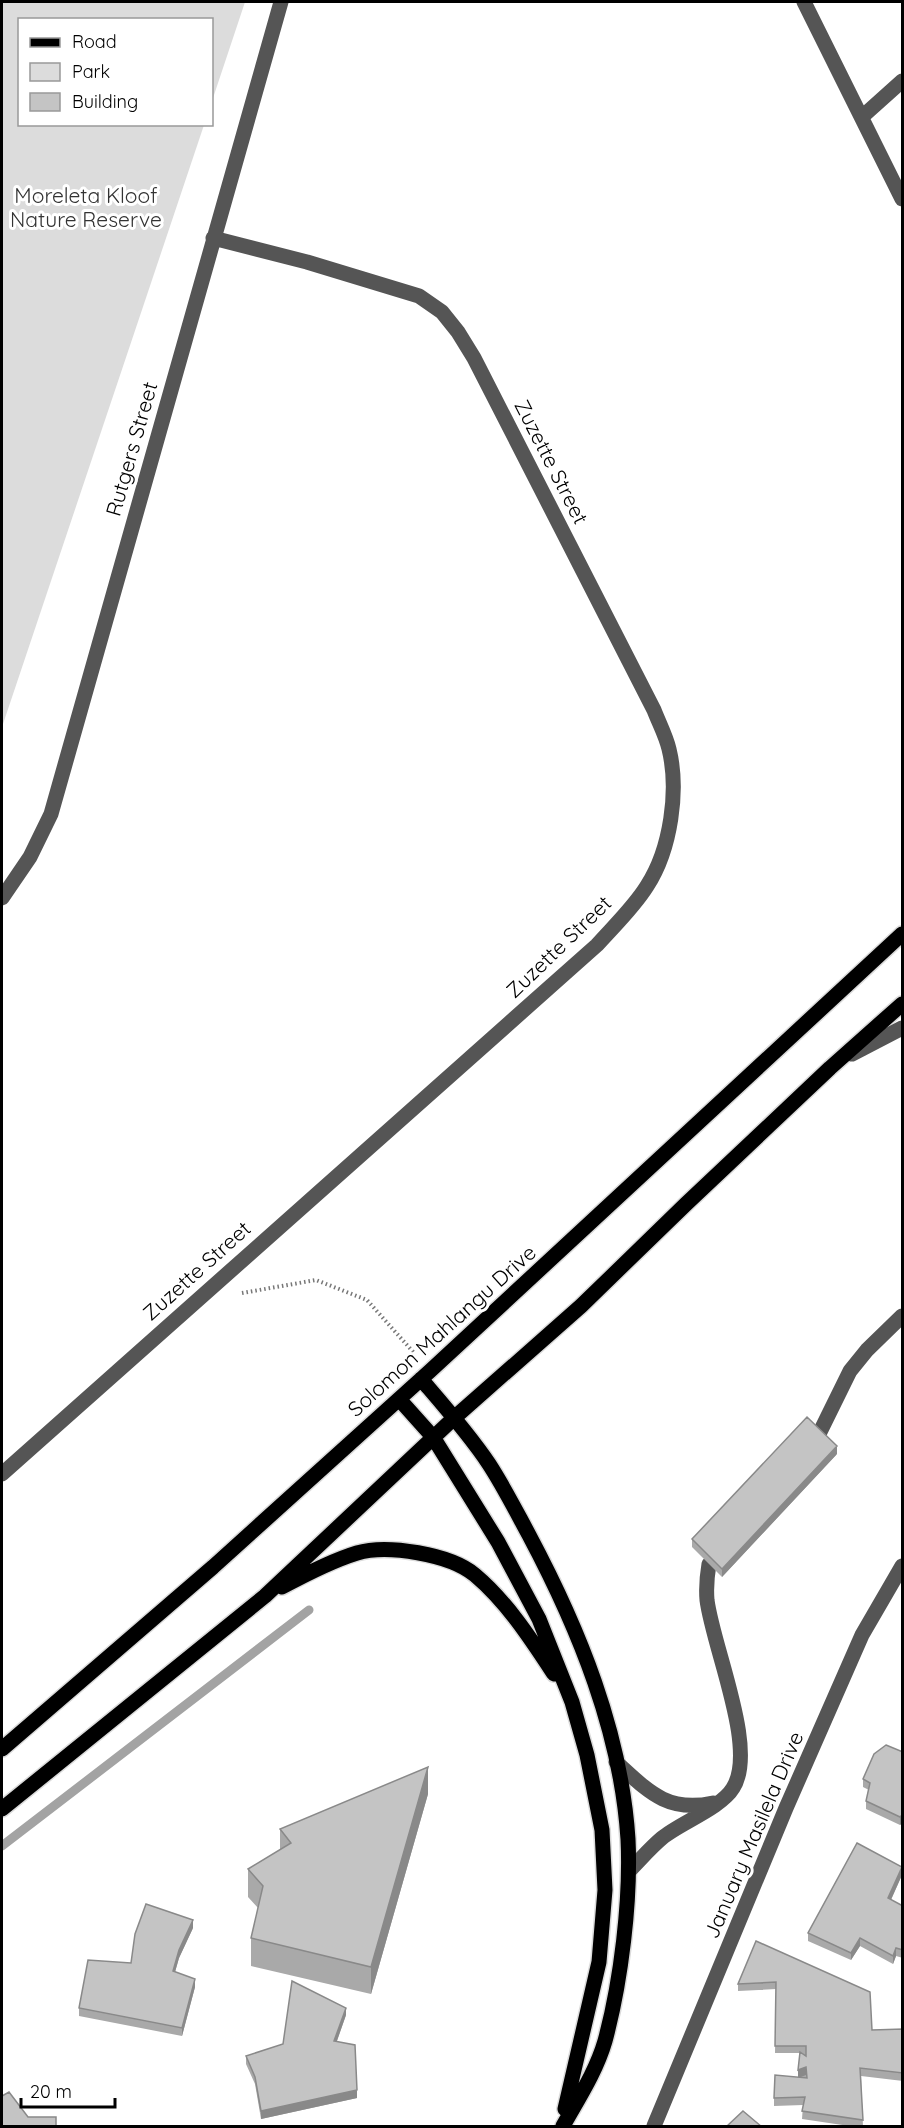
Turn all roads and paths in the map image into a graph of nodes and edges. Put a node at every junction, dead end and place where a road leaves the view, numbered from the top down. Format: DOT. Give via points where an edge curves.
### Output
graph roads {
  1 [pos="281,2"];
  2 [pos="804,2"];
  3 [pos="903,81"];
  4 [pos="862,116"];
  5 [pos="903,199"];
  6 [pos="213,238"];
  7 [pos="2,898"];
  8 [pos="903,934"];
  9 [pos="903,1004"];
  10 [pos="903,1028"];
  11 [pos="830,1068"];
  12 [pos="232,1297"];
  13 [pos="903,1316"];
  14 [pos="426,1375"];
  15 [pos="399,1399"];
  16 [pos="454,1418"];
  17 [pos="818,1436"];
  18 [pos="434,1437"];
  19 [pos="2,1474"];
  20 [pos="709,1564"];
  21 [pos="903,1566"];
  22 [pos="265,1596"];
  23 [pos="572,1702"];
  24 [pos="2,1749"];
  25 [pos="616,1762"];
  26 [pos="719,1801"];
  27 [pos="2,1809"];
  28 [pos="629,1871"];
  29 [pos="562,2127"];
  30 [pos="654,2127"];
  1 -- 6 [label="street, Rutgers Street"];
  2 -- 4 [label="street"];
  3 -- 4 [label="street"];
  4 -- 5 [label="street"];
  6 -- 7 [label="street, Rutgers Street" via="51,814 30,857"];
  6 -- 19 [label="street, Zuzette Street" via="419,296 442,312 458,332 654,710 669,748 673,789 670,826 648,885 597,945"];
  8 -- 14 [label="main road, Solomon Mahlangu Drive"];
  9 -- 11 [label="main road"];
  10 -- 11 [label="street"];
  11 -- 16 [label="main road" via="581,1306"];
  12 -- 14 [label="path" via="315,1280 367,1300"];
  13 -- 17 [label="street" via="850,1371"];
  14 -- 15 [label="main road, Solomon Mahlangu Drive"];
  14 -- 16 [label="main road"];
  15 -- 18 [label="main road"];
  15 -- 24 [label="main road, Solomon Mahlangu Drive" via="213,1567"];
  16 -- 18 [label="main road"];
  16 -- 25 [label="main road" via="502,1485 556,1587 588,1663"];
  18 -- 22 [label="main road"];
  18 -- 23 [label="main road" via="539,1619"];
  20 -- 26 [label="street" via="707,1600 741,1754 740,1773 732,1790"];
  21 -- 30 [label="street, January Masilela Drive" via="862,1635"];
  22 -- 23 [label="main road" via="359,1552 389,1550 436,1555 473,1573 503,1604"];
  22 -- 27 [label="main road"];
  23 -- 29 [label="main road" via="602,1830 605,1890 599,1962"];
  25 -- 26 [label="street" via="663,1800 699,1806"];
  25 -- 28 [label="main road" via="628,1837"];
  26 -- 28 [label="street" via="662,1839"];
  28 -- 29 [label="main road" via="620,1969 605,2042"];
}
